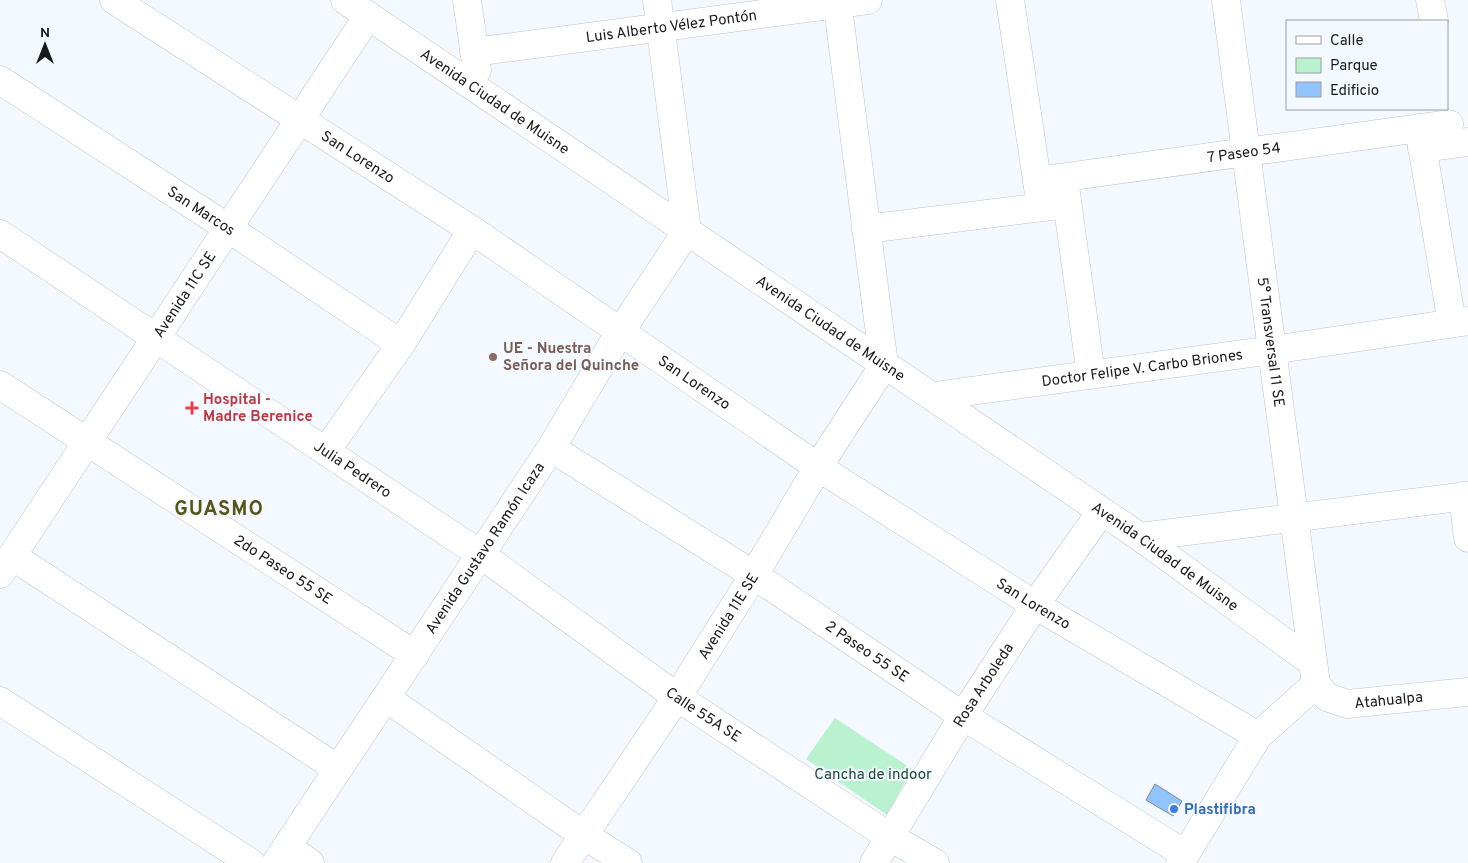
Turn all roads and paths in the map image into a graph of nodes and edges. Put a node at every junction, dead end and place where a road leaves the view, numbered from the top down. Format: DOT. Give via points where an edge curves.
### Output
graph roads {
  1 [pos="114,0"];
  2 [pos="345,0"];
  3 [pos="467,0"];
  4 [pos="657,0"];
  5 [pos="868,0"];
  6 [pos="1010,0"];
  7 [pos="1226,0"];
  8 [pos="1430,0"];
  9 [pos="837,2"];
  10 [pos="368,16"];
  11 [pos="1434,20"];
  12 [pos="661,27"];
  13 [pos="474,52"];
  14 [pos="0,80"];
  15 [pos="480,91"];
  16 [pos="300,120"];
  17 [pos="1454,129"];
  18 [pos="1421,138"];
  19 [pos="1246,152"];
  20 [pos="1064,177"];
  21 [pos="1039,194"];
  22 [pos="1068,204"];
  23 [pos="228,228"];
  24 [pos="866,229"];
  25 [pos="472,230"];
  26 [pos="687,231"];
  27 [pos="0,234"];
  28 [pos="1460,322"];
  29 [pos="620,332"];
  30 [pos="156,338"];
  31 [pos="401,344"];
  32 [pos="1272,350"];
  33 [pos="884,365"];
  34 [pos="1091,375"];
  35 [pos="0,385"];
  36 [pos="934,396"];
  37 [pos="87,442"];
  38 [pos="551,448"];
  39 [pos="326,451"];
  40 [pos="818,467"];
  41 [pos="1465,496"];
  42 [pos="1101,512"];
  43 [pos="1294,517"];
  44 [pos="1467,530"];
  45 [pos="1140,537"];
  46 [pos="480,554"];
  47 [pos="6,565"];
  48 [pos="754,575"];
  49 [pos="1035,605"];
  50 [pos="415,655"];
  51 [pos="1314,673"];
  52 [pos="1468,692"];
  53 [pos="677,697"];
  54 [pos="386,698"];
  55 [pos="0,701"];
  56 [pos="963,716"];
  57 [pos="1258,736"];
  58 [pos="338,769"];
  59 [pos="585,836"];
  60 [pos="890,837"];
  61 [pos="282,855"];
  62 [pos="1183,858"];
  63 [pos="251,863"];
  64 [pos="310,863"];
  65 [pos="565,863"];
  66 [pos="628,863"];
  67 [pos="874,863"];
  68 [pos="935,863"];
  1 -- 16 [label="street, San Lorenzo"];
  2 -- 10 [label="street, Avenida Ciudad de Muisne"];
  3 -- 13 [label="street"];
  4 -- 12 [label="street"];
  5 -- 9 [label="street, Luis Alberto Vélez Pontón"];
  6 -- 21 [label="street"];
  7 -- 19 [label="street, 5° Transversal 11 SE"];
  8 -- 11 [label="street"];
  9 -- 12 [label="street, Luis Alberto Vélez Pontón"];
  9 -- 24 [label="street"];
  10 -- 15 [label="street, Avenida Ciudad de Muisne"];
  10 -- 16 [label="street, Avenida 11C SE"];
  12 -- 13 [label="street, Luis Alberto Vélez Pontón"];
  12 -- 26 [label="street"];
  13 -- 15 [label="street"];
  14 -- 23 [label="street, San Marcos"];
  15 -- 26 [label="street, Avenida Ciudad de Muisne"];
  16 -- 23 [label="street, Avenida 11C SE"];
  16 -- 25 [label="street, San Lorenzo"];
  17 -- 18 [label="street, 7 Paseo 54"];
  18 -- 19 [label="street, 7 Paseo 54"];
  18 -- 28 [label="street"];
  19 -- 20 [label="street, 7 Paseo 54"];
  19 -- 32 [label="street, 5° Transversal 11 SE"];
  20 -- 21 [label="street, 7 Paseo 54"];
  20 -- 22 [label="street"];
  21 -- 22 [label="street, 7 Paseo 54"];
  21 -- 24 [label="street, 7 Paseo 54"];
  22 -- 34 [label="street"];
  23 -- 30 [label="street, Avenida 11C SE"];
  23 -- 31 [label="street, San Marcos"];
  24 -- 33 [label="street"];
  25 -- 29 [label="street, San Lorenzo"];
  25 -- 31 [label="street"];
  26 -- 29 [label="street, Avenida Gustavo Ramón Icaza"];
  26 -- 33 [label="street, Avenida Ciudad de Muisne"];
  27 -- 30 [label="street, Julia Pedrero"];
  28 -- 32 [label="street, Doctor Felipe V. Carbo Briones"];
  29 -- 38 [label="street, Avenida Gustavo Ramón Icaza"];
  29 -- 40 [label="street, San Lorenzo"];
  30 -- 37 [label="street, Avenida 11C SE"];
  30 -- 39 [label="street, Julia Pedrero"];
  31 -- 39 [label="street"];
  32 -- 34 [label="street, Doctor Felipe V. Carbo Briones"];
  32 -- 43 [label="street, 5° Transversal 11 SE"];
  33 -- 36 [label="street, Avenida Ciudad de Muisne"];
  33 -- 40 [label="street, Avenida 11E SE"];
  34 -- 36 [label="street, Doctor Felipe V. Carbo Briones"];
  35 -- 37 [label="street, 2do Paseo 55 SE"];
  36 -- 42 [label="street, Avenida Ciudad de Muisne"];
  37 -- 47 [label="street, Avenida 11C SE"];
  37 -- 50 [label="street, 2do Paseo 55 SE"];
  38 -- 46 [label="street, Avenida Gustavo Ramón Icaza"];
  38 -- 48 [label="street, 2 Paseo 55 SE"];
  39 -- 46 [label="street, Julia Pedrero"];
  40 -- 48 [label="street, Avenida 11E SE"];
  40 -- 49 [label="street, San Lorenzo"];
  41 -- 43 [label="street"];
  41 -- 44 [label="street"];
  42 -- 45 [label="street, Avenida Ciudad de Muisne"];
  42 -- 49 [label="street, Rosa Arboleda"];
  43 -- 45 [label="street"];
  43 -- 51 [label="street, 5° Transversal 11 SE"];
  45 -- 51 [label="street, Avenida Ciudad de Muisne"];
  46 -- 50 [label="street, Avenida Gustavo Ramón Icaza"];
  46 -- 53 [label="street, Calle 55A SE"];
  47 -- 58 [label="street"];
  48 -- 53 [label="street, Avenida 11E SE"];
  48 -- 56 [label="street, 2 Paseo 55 SE"];
  49 -- 56 [label="street, Rosa Arboleda"];
  49 -- 57 [label="street, San Lorenzo"];
  50 -- 54 [label="street, Avenida Gustavo Ramón Icaza"];
  51 -- 52 [label="street, Atahualpa" via="1327,697 1346,704"];
  51 -- 57 [label="street"];
  53 -- 59 [label="street, Avenida 11E SE"];
  53 -- 60 [label="street, Calle 55A SE"];
  54 -- 58 [label="street, Avenida Gustavo Ramón Icaza"];
  54 -- 59 [label="street"];
  55 -- 63 [label="street"];
  56 -- 60 [label="street, Rosa Arboleda"];
  56 -- 62 [label="street, 2 Paseo 55 SE"];
  57 -- 62 [label="street"];
  58 -- 61 [label="street, Avenida Gustavo Ramón Icaza"];
  59 -- 65 [label="street, Avenida 11E SE"];
  59 -- 66 [label="street"];
  60 -- 67 [label="street, Rosa Arboleda"];
  60 -- 68 [label="street, Calle 55A SE"];
  61 -- 64 [label="street"];
}
